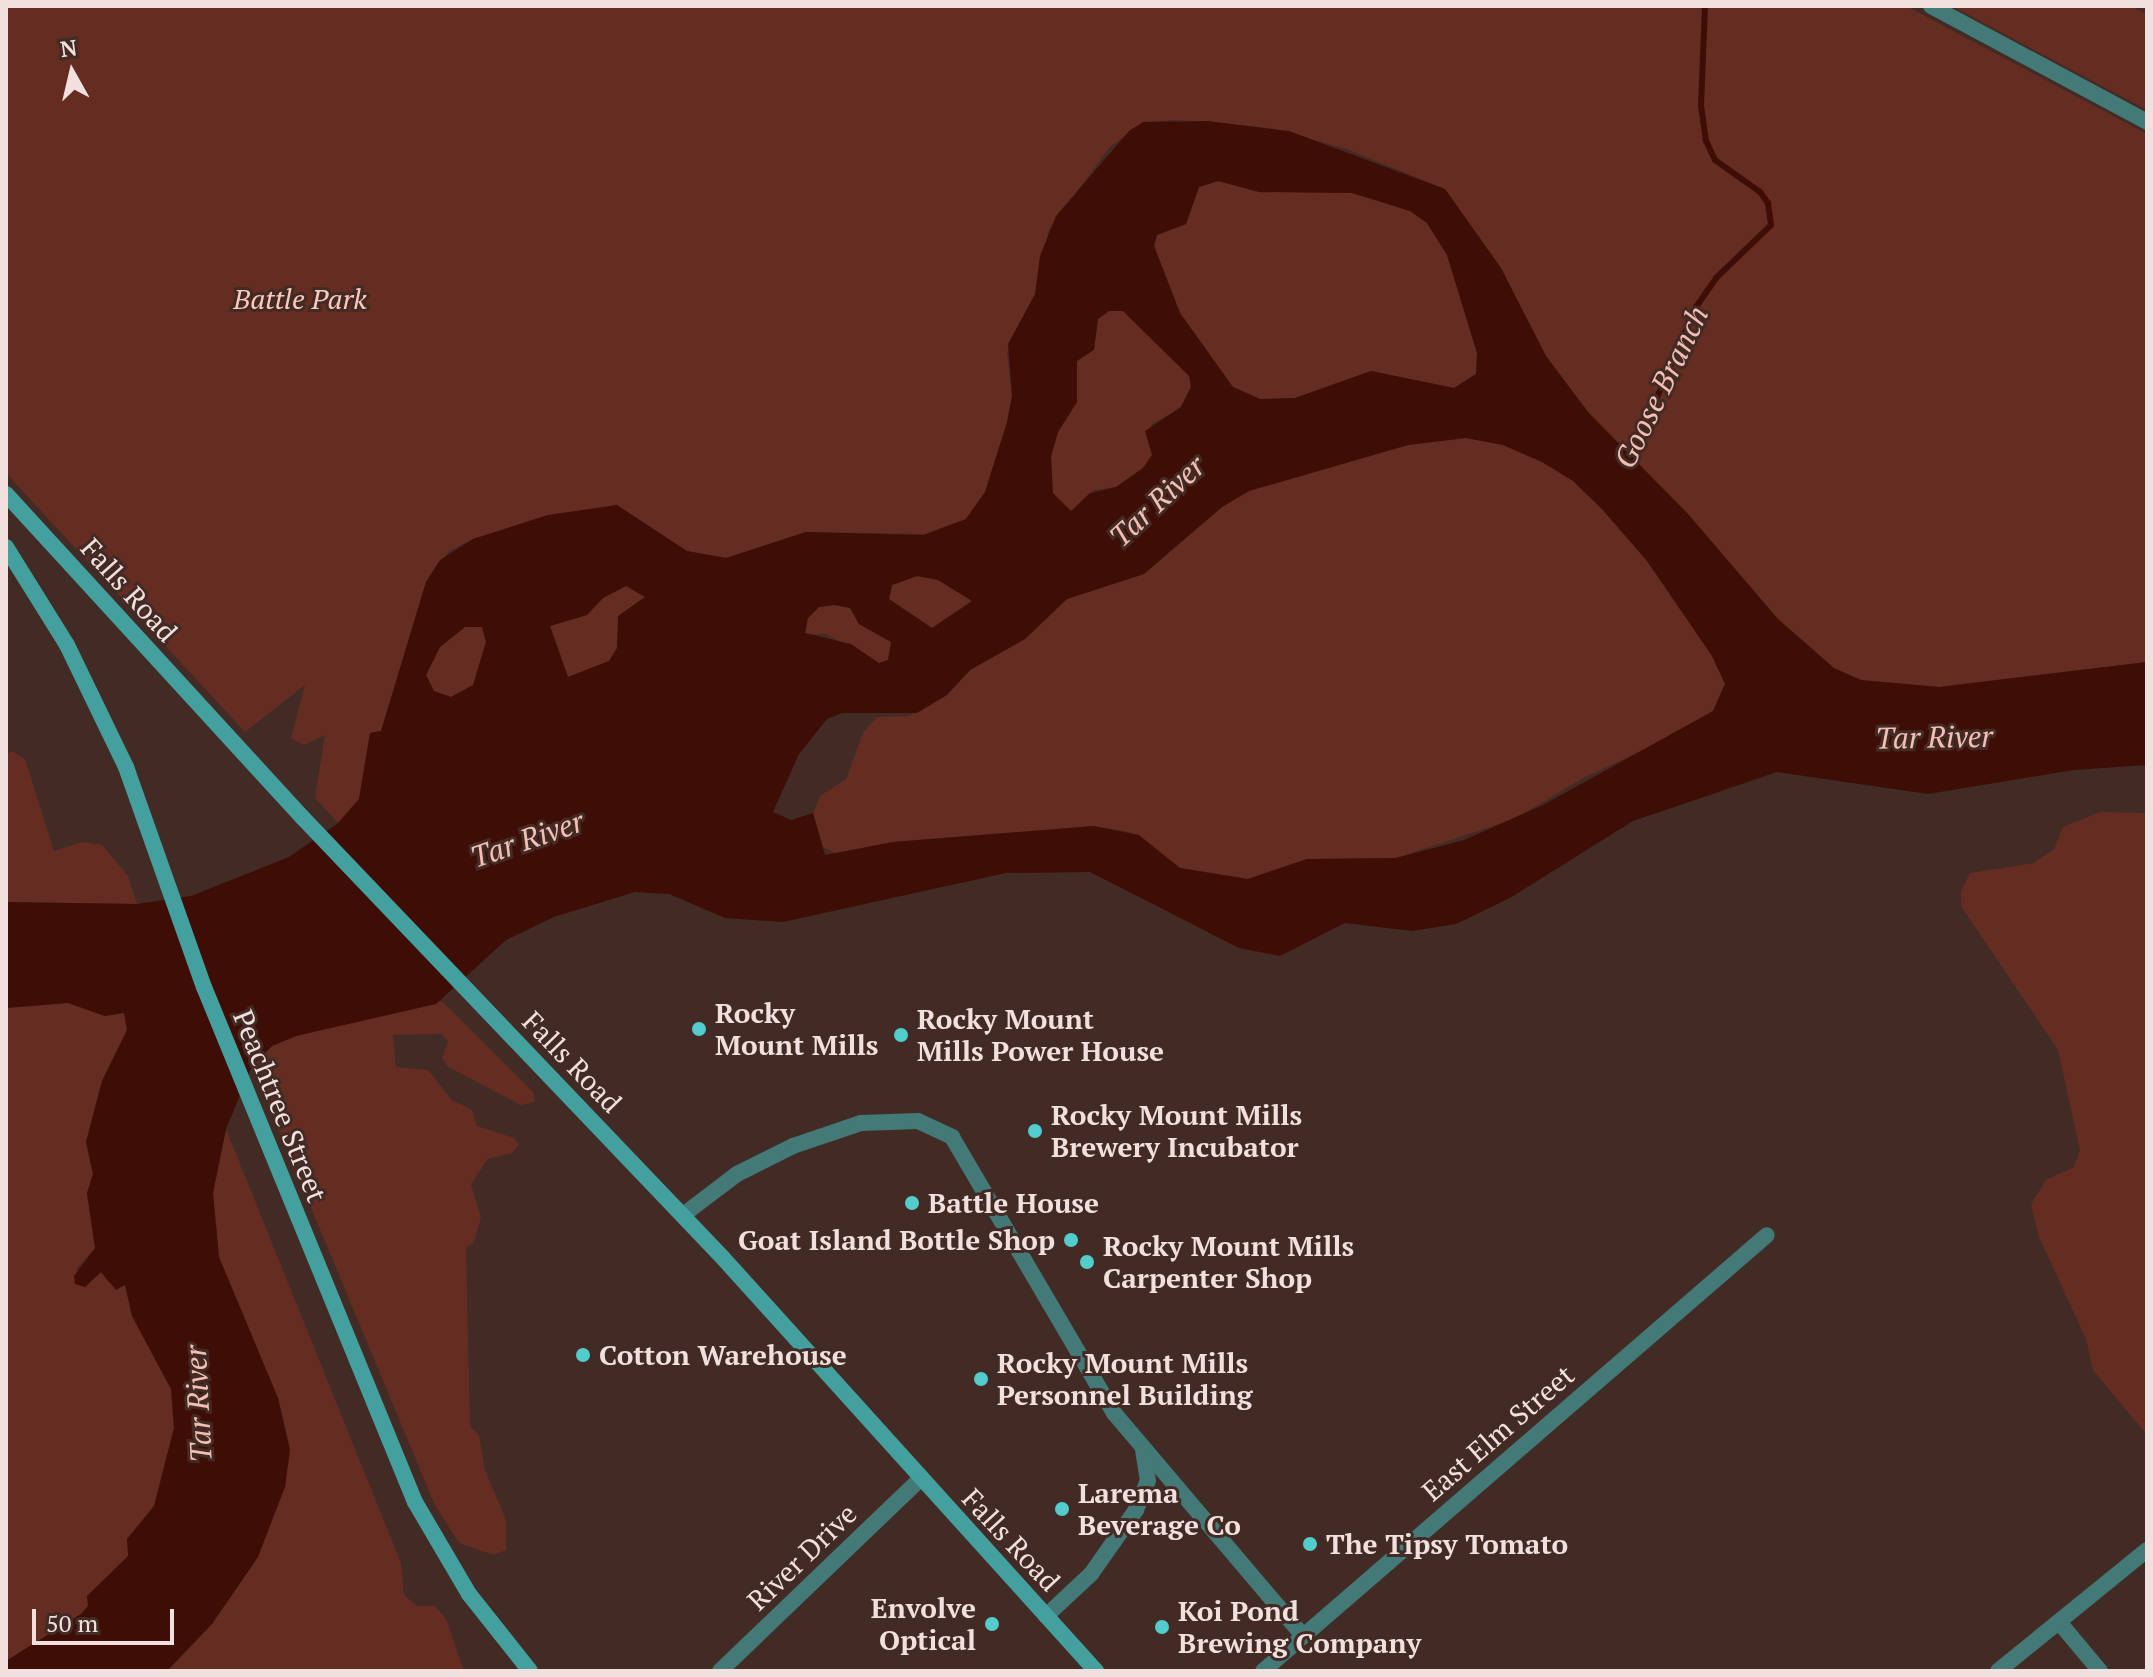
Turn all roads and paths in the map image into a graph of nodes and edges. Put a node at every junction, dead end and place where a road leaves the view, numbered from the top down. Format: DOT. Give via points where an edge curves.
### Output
graph roads {
  1 [pos="1931,6"];
  2 [pos="2147,122"];
  3 [pos="6,494"];
  4 [pos="6,547"];
  5 [pos="683,1215"];
  6 [pos="1767,1235"];
  7 [pos="1142,1448"];
  8 [pos="919,1480"];
  9 [pos="2147,1550"];
  10 [pos="1046,1616"];
  11 [pos="2059,1622"];
  12 [pos="1303,1636"];
  13 [pos="530,1671"];
  14 [pos="720,1671"];
  15 [pos="1096,1671"];
  16 [pos="1263,1671"];
  17 [pos="1998,1671"];
  18 [pos="2100,1671"];
  1 -- 2 [label="street"];
  3 -- 5 [label="main road, Falls Road" via="303,818"];
  4 -- 13 [label="main road, Peachtree Street" via="94,696 204,987 415,1502 446,1559"];
  5 -- 7 [label="street" via="737,1174 793,1146 861,1123 918,1121 952,1137 1076,1356"];
  5 -- 8 [label="main road, Falls Road"];
  6 -- 12 [label="street, East Elm Street"];
  7 -- 10 [label="street" via="1148,1481 1136,1510 1091,1574"];
  7 -- 12 [label="street"];
  8 -- 10 [label="main road, Falls Road"];
  8 -- 14 [label="street, River Drive"];
  9 -- 11 [label="street"];
  10 -- 15 [label="main road, Falls Road"];
  11 -- 17 [label="street"];
  11 -- 18 [label="street"];
  12 -- 16 [label="street, East Elm Street"];
}
